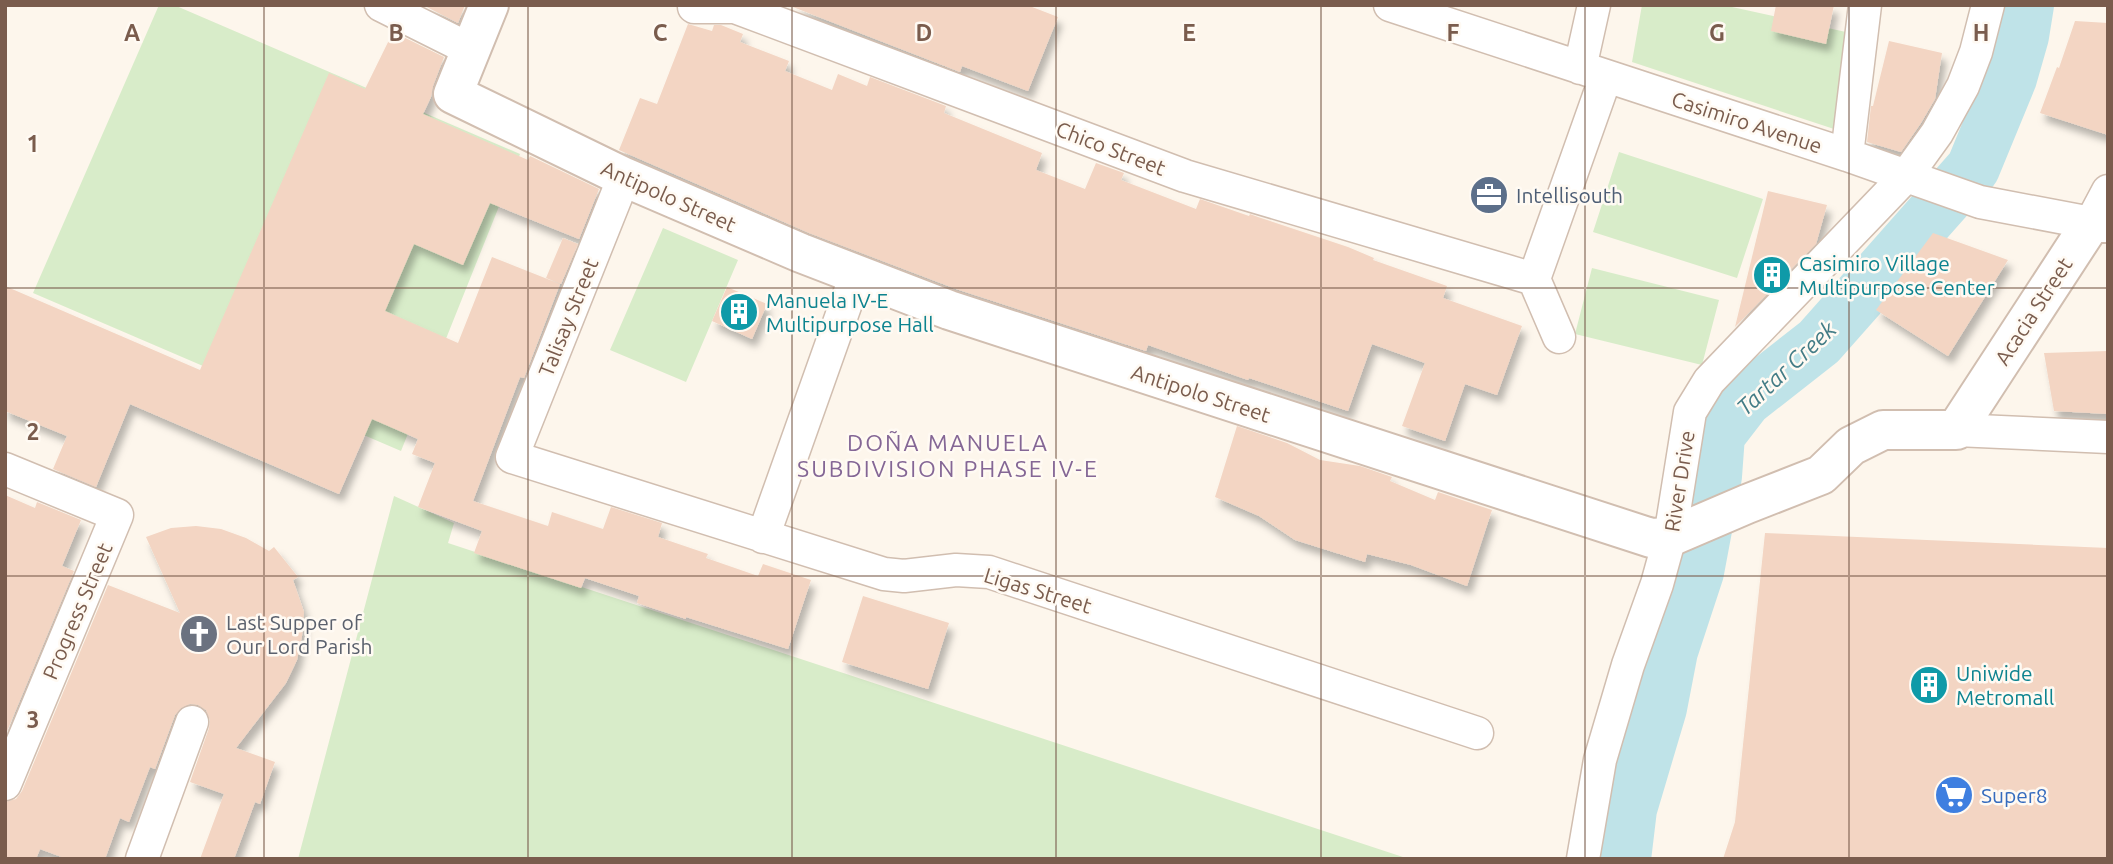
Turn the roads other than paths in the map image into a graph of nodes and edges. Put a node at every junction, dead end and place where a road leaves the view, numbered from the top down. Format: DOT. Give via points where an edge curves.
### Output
graph roads {
  1 [pos="381,5"];
  2 [pos="489,5"];
  3 [pos="1390,5"];
  4 [pos="1594,5"];
  5 [pos="1865,5"];
  6 [pos="1988,5"];
  7 [pos="736,6"];
  8 [pos="694,7"];
  9 [pos="471,50"];
  10 [pos="1593,72"];
  11 [pos="1847,155"];
  12 [pos="624,177"];
  13 [pos="1918,180"];
  14 [pos="2102,212"];
  15 [pos="856,275"];
  16 [pos="1534,279"];
  17 [pos="1559,337"];
  18 [pos="1956,430"];
  19 [pos="2108,437"];
  20 [pos="512,457"];
  21 [pos="5,469"];
  22 [pos="1680,533"];
  23 [pos="762,537"];
  24 [pos="192,722"];
  25 [pos="1478,733"];
  26 [pos="5,784"];
  27 [pos="142,859"];
  28 [pos="1583,859"];
  1 -- 9 [label="street"];
  2 -- 9 [label="street"];
  3 -- 10 [label="street, Casimiro Avenue"];
  4 -- 10 [label="street"];
  5 -- 11 [label="street"];
  6 -- 13 [label="street, River Drive" via="1963,86"];
  7 -- 8 [label="street, Chico Street"];
  7 -- 16 [label="street, Chico Street" via="1185,176"];
  9 -- 12 [label="street, Antipolo Street" via="453,94"];
  10 -- 11 [label="street, Casimiro Avenue"];
  10 -- 16 [label="street"];
  11 -- 13 [label="street, Casimiro Avenue"];
  12 -- 15 [label="street, Antipolo Street"];
  12 -- 20 [label="street, Talisay Street"];
  13 -- 14 [label="street, Casimiro Avenue" via="1980,202"];
  13 -- 22 [label="street, River Drive" via="1709,381 1690,412"];
  14 -- 18 [label="street, Acacia Street"];
  15 -- 22 [label="street, Antipolo Street" via="949,310 1651,538"];
  15 -- 23 [label="street"];
  16 -- 17 [label="street"];
  18 -- 19 [label="street"];
  18 -- 22 [label="street, Antipolo Street" via="1883,430 1851,446 1821,475"];
  20 -- 23 [label="street, Ligas Street"];
  21 -- 26 [label="street, Progress Street" via="117,515"];
  22 -- 28 [label="street, River Drive" via="1628,665 1600,760"];
  23 -- 25 [label="street, Ligas Street" via="884,573 989,572"];
  24 -- 27 [label="street"];
}
